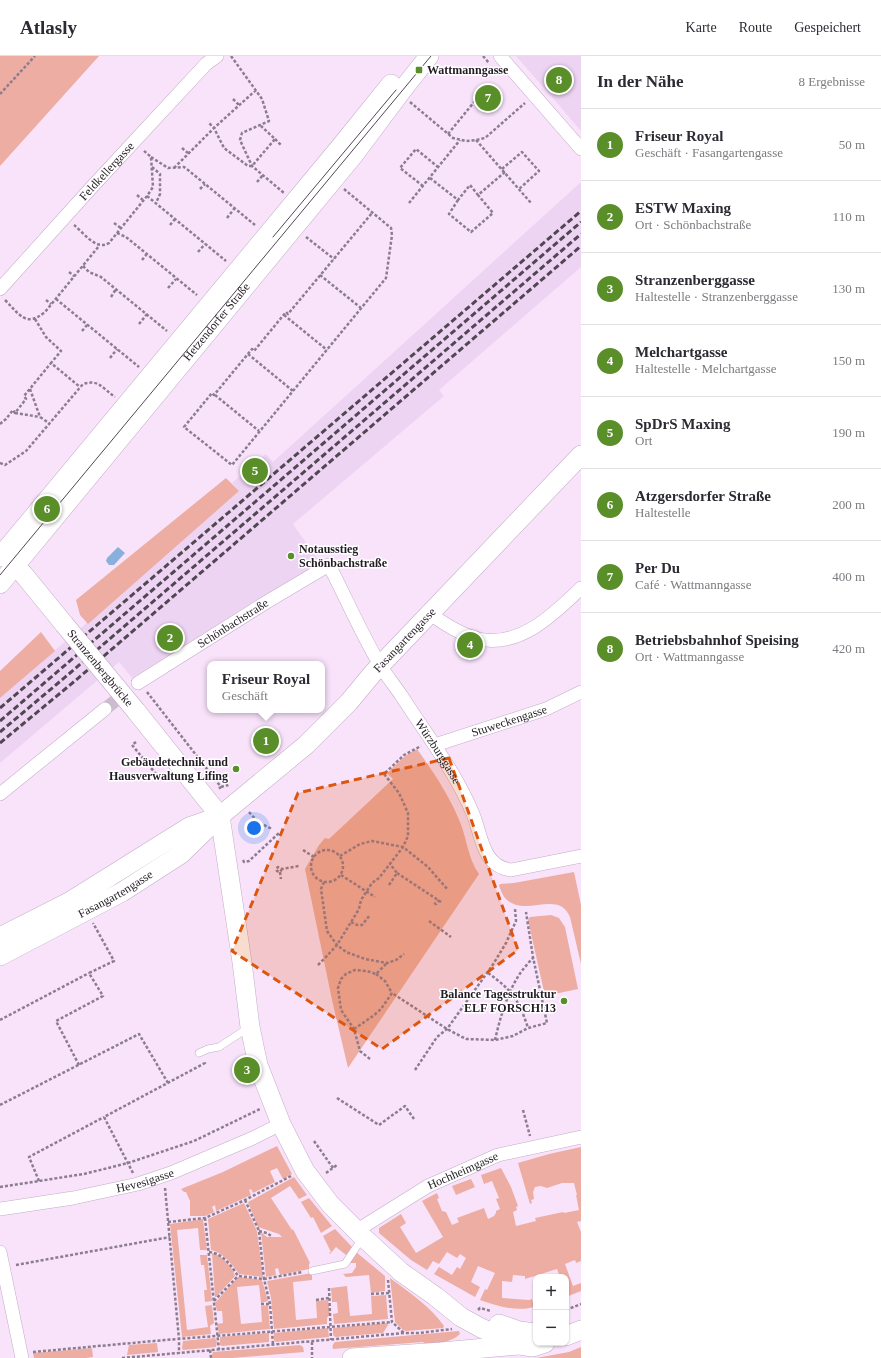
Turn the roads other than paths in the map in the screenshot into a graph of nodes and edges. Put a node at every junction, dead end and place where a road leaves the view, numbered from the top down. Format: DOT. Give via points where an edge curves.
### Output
graph roads {
  1 [pos="218,56"];
  2 [pos="413,56"];
  3 [pos="429,56"];
  4 [pos="500,56"];
  5 [pos="581,149"];
  6 [pos="0,289"];
  7 [pos="581,455"];
  8 [pos="5,556"];
  9 [pos="329,565"];
  10 [pos="0,584"];
  11 [pos="581,588"];
  12 [pos="430,614"];
  13 [pos="380,666"];
  14 [pos="141,686"];
  15 [pos="581,692"];
  16 [pos="105,709"];
  17 [pos="434,745"];
  18 [pos="0,794"];
  19 [pos="220,816"];
  20 [pos="581,856"];
  21 [pos="0,937"];
  22 [pos="0,956"];
  23 [pos="250,1027"];
  24 [pos="200,1053"];
  25 [pos="281,1124"];
  26 [pos="581,1137"];
  27 [pos="0,1209"];
  28 [pos="359,1234"];
  29 [pos="0,1252"];
  30 [pos="312,1271"];
  31 [pos="581,1323"];
  32 [pos="569,1326"];
  33 [pos="488,1327"];
  34 [pos="581,1330"];
  35 [pos="533,1333"];
  36 [pos="569,1335"];
  37 [pos="520,1345"];
  38 [pos="536,1346"];
  39 [pos="464,1350"];
  40 [pos="416,1353"];
  41 [pos="21,1356"];
  42 [pos="352,1358"];
  1 -- 6 [label="street, Feldkellergasse" via="206,64"];
  2 -- 8 [label="main road, Hetzendorfer Straße"];
  3 -- 8 [label="main road, Hetzendorfer Straße" via="333,180"];
  4 -- 5 [label="street"];
  7 -- 12 [label="main road, Fasangartengasse"];
  8 -- 10 [label="main road, Hetzendorfer Straße"];
  8 -- 19 [label="main road, Stranzenbergbrücke, bridge" via="136,711"];
  9 -- 13 [label="street, Würzburggasse"];
  9 -- 14 [label="street, Schönbachstraße" via="265,603"];
  11 -- 12 [label="street" via="541,623 521,634 498,640 479,639 462,633"];
  12 -- 13 [label="main road, Fasangartengasse"];
  13 -- 17 [label="street, Würzburggasse"];
  13 -- 19 [label="main road, Fasangartengasse" via="306,745"];
  15 -- 17 [label="street, Stuweckengasse" via="546,709"];
  16 -- 18 [label="street"];
  17 -- 20 [label="street, Würzburggasse" via="469,804 489,859 503,869 511,870"];
  19 -- 21 [label="main road, Fasangartengasse" via="189,827 69,902"];
  19 -- 22 [label="main road, Fasangartengasse" via="181,854 122,892"];
  19 -- 23 [label="main road"];
  23 -- 24 [label="lane" via="218,1047 208,1048"];
  23 -- 25 [label="main road" via="258,1064"];
  25 -- 27 [label="street, Hevesigasse" via="163,1176 138,1184 73,1198"];
  25 -- 28 [label="main road" via="304,1169 330,1204"];
  26 -- 28 [label="street, Hochheimgasse" via="498,1155 428,1186"];
  28 -- 30 [label="lane" via="345,1264"];
  28 -- 33 [label="main road" via="401,1272 435,1296 469,1308"];
  29 -- 41 [label="street"];
  31 -- 32 [label="main road"];
  33 -- 35 [label="main road"];
  33 -- 37 [label="main road"];
  33 -- 39 [label="main road" via="480,1340"];
  33 -- 40 [label="main road"];
  34 -- 36 [label="main road"];
  37 -- 38 [label="main road"];
  37 -- 39 [label="main road"];
  39 -- 40 [label="main road"];
  40 -- 42 [label="main road"];
}
